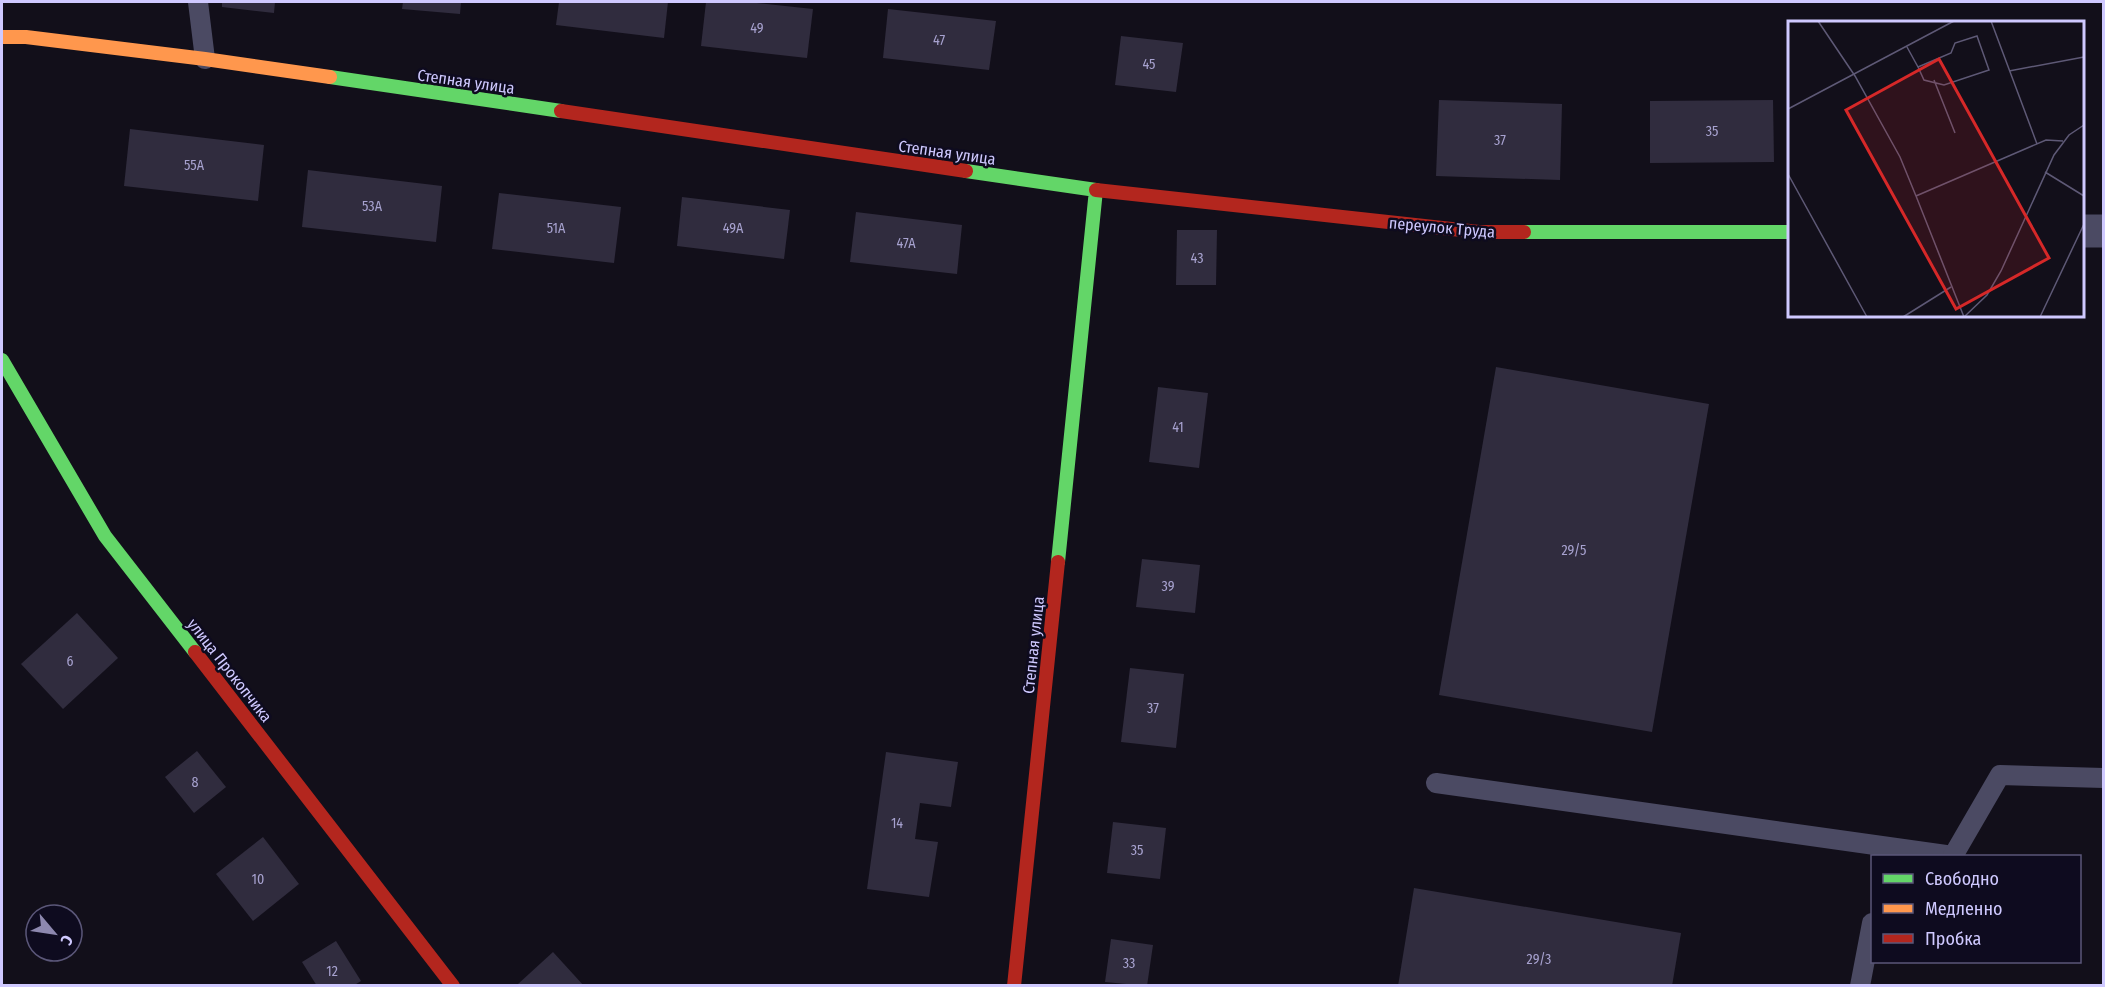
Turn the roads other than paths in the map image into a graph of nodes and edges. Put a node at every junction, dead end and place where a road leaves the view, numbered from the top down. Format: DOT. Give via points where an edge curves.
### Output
graph roads {
  1 [pos="198,2"];
  2 [pos="2,37"];
  3 [pos="205,59"];
  4 [pos="1096,190"];
  5 [pos="1788,231"];
  6 [pos="2084,231"];
  7 [pos="2103,231"];
  8 [pos="2,360"];
  9 [pos="2103,778"];
  10 [pos="1436,783"];
  11 [pos="1946,855"];
  12 [pos="1954,855"];
  13 [pos="1871,928"];
  14 [pos="453,986"];
  15 [pos="1014,986"];
  16 [pos="1860,986"];
  1 -- 3 [label="lane"];
  2 -- 3 [label="street, Степная улица"];
  3 -- 4 [label="street, Степная улица"];
  4 -- 5 [label="street, переулок Труда" via="1479,232"];
  4 -- 15 [label="street, Степная улица"];
  6 -- 7 [label="street"];
  8 -- 14 [label="street, улица Прокопчика" via="105,536"];
  9 -- 12 [label="lane" via="2000,775"];
  10 -- 11 [label="lane"];
  13 -- 16 [label="lane"];
}
